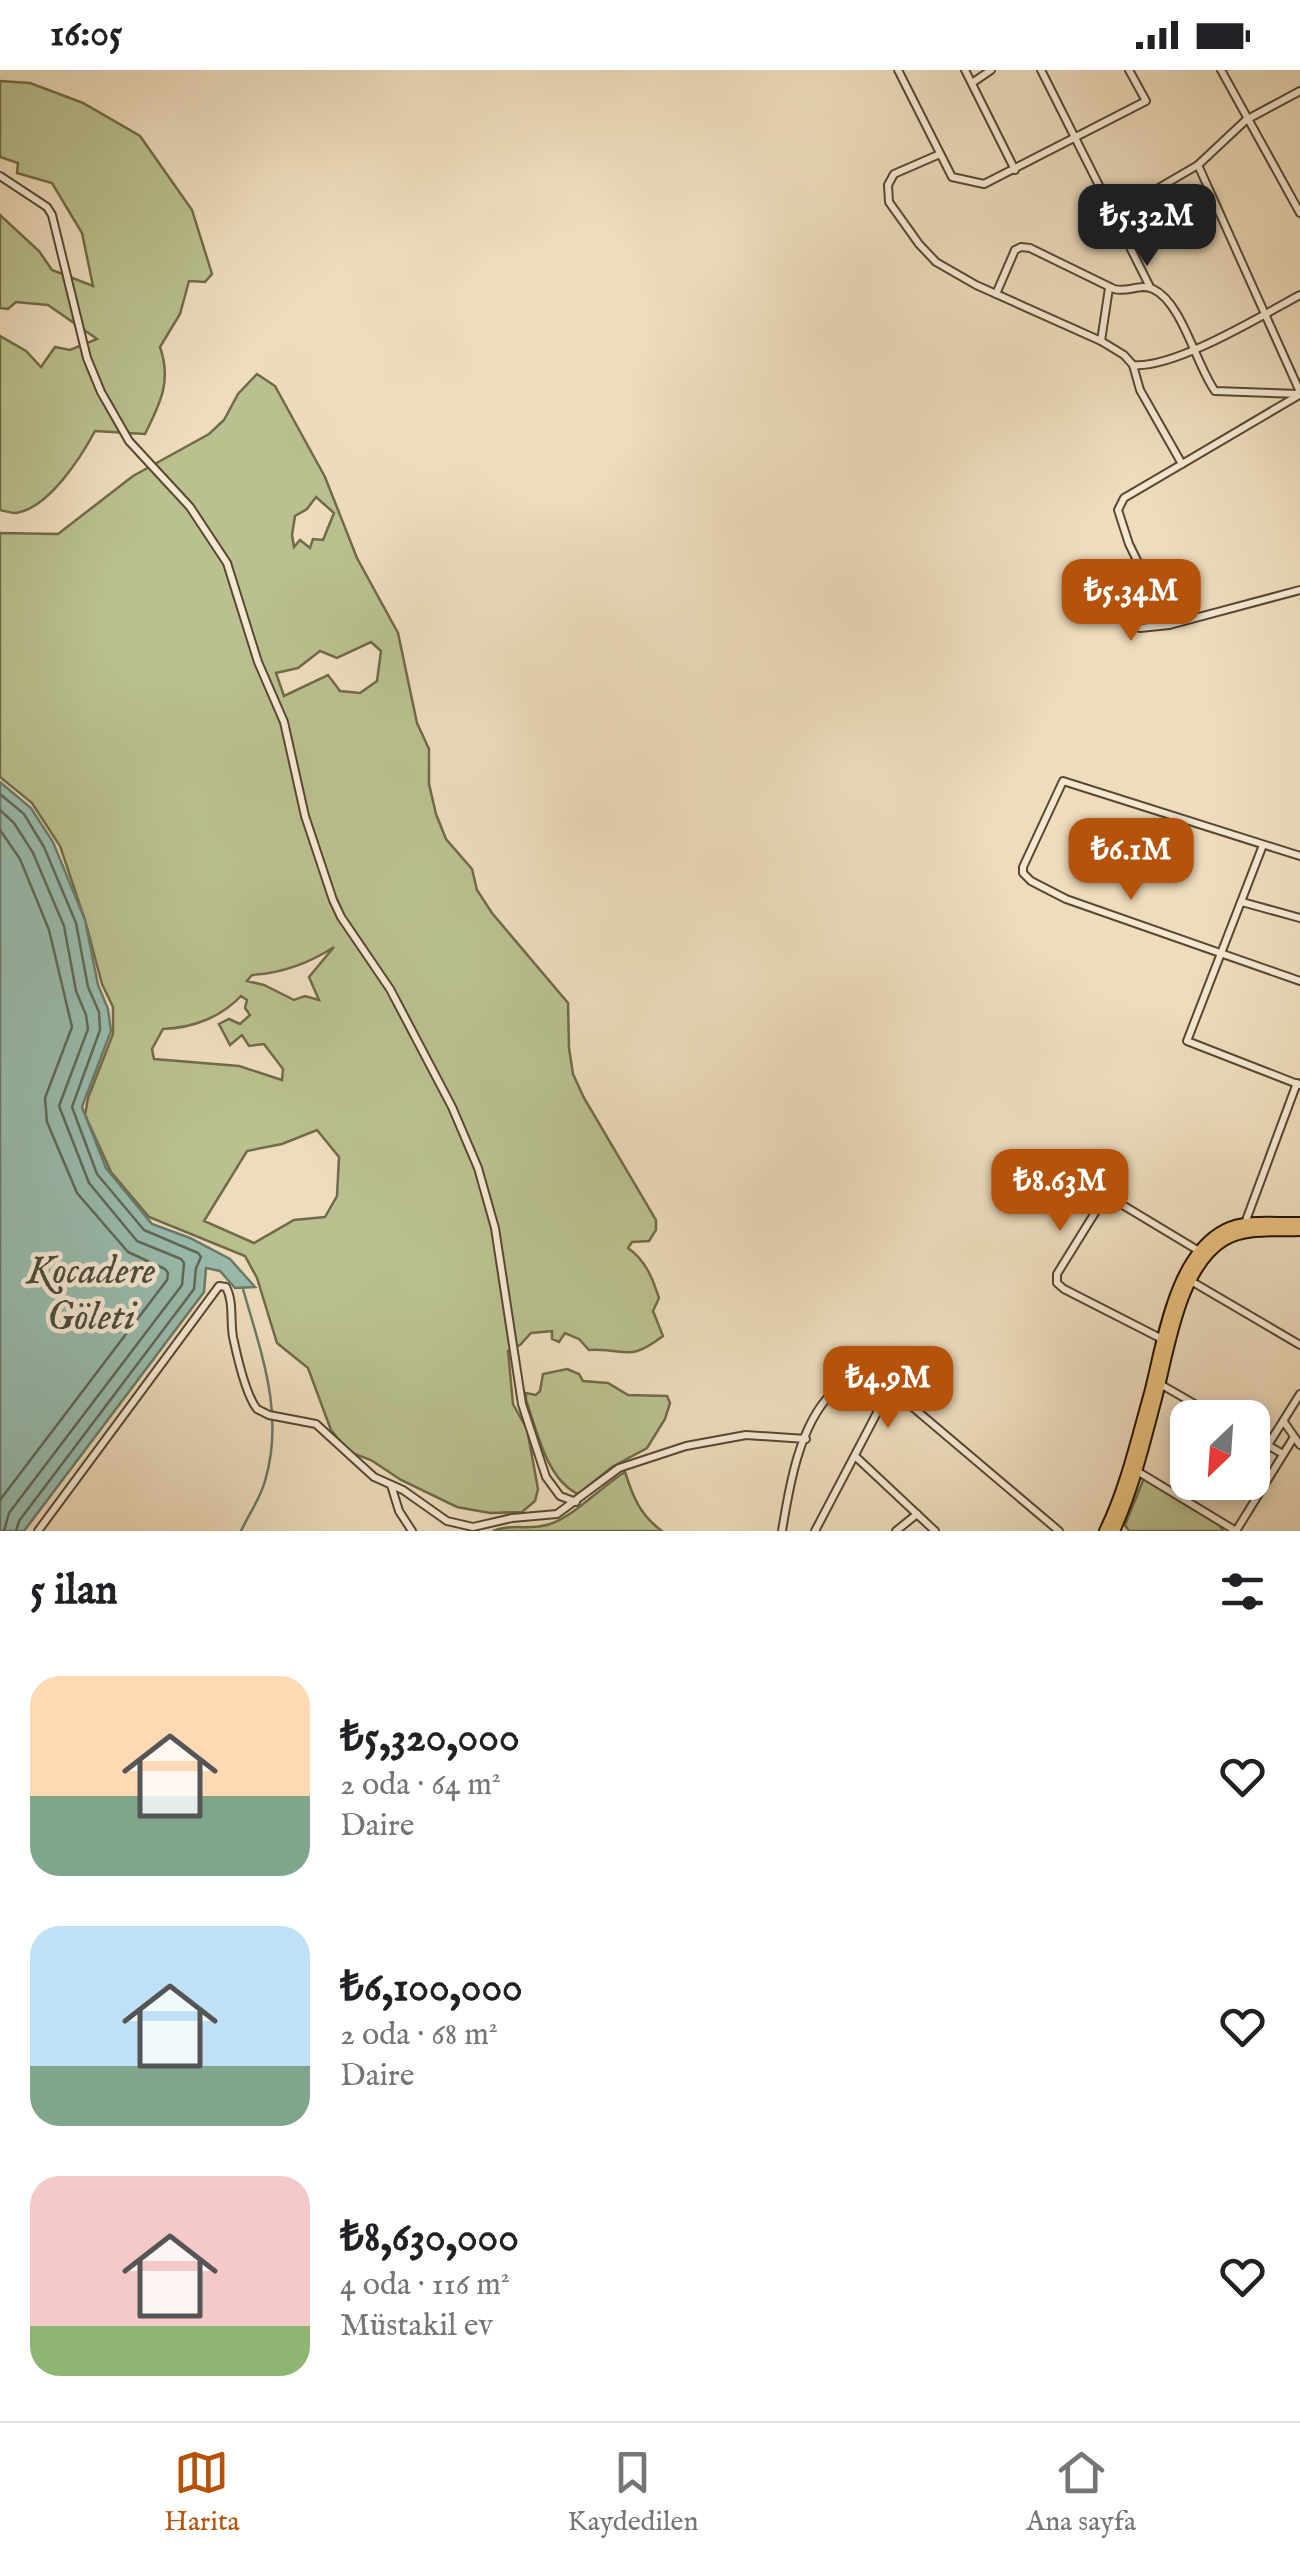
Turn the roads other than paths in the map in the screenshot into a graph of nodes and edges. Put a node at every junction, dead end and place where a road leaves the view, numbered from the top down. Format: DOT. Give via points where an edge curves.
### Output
graph roads {
  1 [pos="898,70"];
  2 [pos="965,70"];
  3 [pos="991,70"];
  4 [pos="1040,70"];
  5 [pos="1129,70"];
  6 [pos="1220,70"];
  7 [pos="972,83"];
  8 [pos="1300,91"];
  9 [pos="1246,120"];
  10 [pos="1075,140"];
  11 [pos="940,154"];
  12 [pos="1198,165"];
  13 [pos="1015,170"];
  14 [pos="0,176"];
  15 [pos="1300,213"];
  16 [pos="1114,214"];
  17 [pos="1143,274"];
  18 [pos="1140,287"];
  19 [pos="1109,288"];
  20 [pos="1150,288"];
  21 [pos="996,294"];
  22 [pos="1300,295"];
  23 [pos="1265,313"];
  24 [pos="1101,342"];
  25 [pos="1193,350"];
  26 [pos="1133,365"];
  27 [pos="1300,394"];
  28 [pos="1182,464"];
  29 [pos="1300,590"];
  30 [pos="1100,609"];
  31 [pos="1168,625"];
  32 [pos="1263,845"];
  33 [pos="1300,856"];
  34 [pos="1242,902"];
  35 [pos="1300,918"];
  36 [pos="1220,953"];
  37 [pos="1300,981"];
  38 [pos="1298,1084"];
  39 [pos="1245,1224"];
  40 [pos="1300,1226"];
  41 [pos="1200,1252"];
  42 [pos="1190,1281"];
  43 [pos="1164,1340"];
  44 [pos="1300,1346"];
  45 [pos="1160,1384"];
  46 [pos="890,1388"];
  47 [pos="1300,1394"];
  48 [pos="1188,1400"];
  49 [pos="1283,1421"];
  50 [pos="1294,1437"];
  51 [pos="806,1438"];
  52 [pos="1270,1442"];
  53 [pos="1300,1445"];
  54 [pos="1270,1446"];
  55 [pos="1284,1454"];
  56 [pos="855,1456"];
  57 [pos="1136,1470"];
  58 [pos="391,1485"];
  59 [pos="576,1502"];
  60 [pos="917,1514"];
  61 [pos="1120,1527"];
  62 [pos="38,1531"];
  63 [pos="412,1531"];
  64 [pos="782,1531"];
  65 [pos="815,1531"];
  66 [pos="896,1531"];
  67 [pos="935,1531"];
  68 [pos="1059,1531"];
  69 [pos="1105,1531"];
  1 -- 11 [label="street"];
  2 -- 7 [label="street"];
  3 -- 7 [label="street"];
  4 -- 10 [label="street"];
  5 -- 10 [label="street" via="1146,102"];
  6 -- 9 [label="street"];
  7 -- 13 [label="street"];
  8 -- 9 [label="street"];
  9 -- 12 [label="street"];
  9 -- 15 [label="street"];
  10 -- 13 [label="street"];
  10 -- 16 [label="street"];
  11 -- 13 [label="street" via="958,180 987,184"];
  11 -- 21 [label="street" via="892,175 888,202 936,262"];
  12 -- 16 [label="street"];
  12 -- 23 [label="street"];
  14 -- 59 [label="street" via="48,208 86,358 101,392 129,441 190,507 227,563 284,722 333,900 390,989 478,1168 495,1228 522,1404 546,1477 560,1496"];
  16 -- 17 [label="street"];
  17 -- 18 [label="street"];
  17 -- 20 [label="street"];
  18 -- 19 [label="street"];
  18 -- 20 [label="street"];
  19 -- 21 [label="street" via="1023,246"];
  19 -- 24 [label="street"];
  20 -- 25 [label="street" via="1172,305"];
  21 -- 24 [label="street"];
  22 -- 23 [label="street"];
  23 -- 25 [label="street"];
  23 -- 27 [label="street"];
  24 -- 26 [label="street"];
  25 -- 26 [label="street" via="1154,365"];
  25 -- 27 [label="street" via="1215,391"];
  26 -- 28 [label="street"];
  27 -- 28 [label="street"];
  28 -- 31 [label="street" via="1118,507"];
  29 -- 31 [label="street"];
  30 -- 31 [label="street" via="1140,628"];
  32 -- 33 [label="street"];
  32 -- 34 [label="street"];
  32 -- 36 [label="street" via="1063,781 1025,862 1026,878 1057,896"];
  34 -- 35 [label="street"];
  34 -- 36 [label="street"];
  36 -- 37 [label="street"];
  36 -- 38 [label="street" via="1188,1041"];
  38 -- 39 [label="street"];
  39 -- 40 [label="main road"];
  39 -- 41 [label="main road" via="1221,1232"];
  40 -- 42 [label="main road" via="1230,1237"];
  41 -- 43 [label="main road" via="1176,1295"];
  41 -- 43 [label="street" via="1106,1195 1056,1274 1064,1289"];
  42 -- 44 [label="street"];
  42 -- 45 [label="main road"];
  43 -- 69 [label="main road"];
  45 -- 48 [label="street"];
  45 -- 57 [label="main road"];
  46 -- 51 [label="street" via="832,1393"];
  46 -- 56 [label="street"];
  46 -- 68 [label="street"];
  47 -- 49 [label="street"];
  49 -- 50 [label="street"];
  49 -- 52 [label="street"];
  50 -- 53 [label="street"];
  50 -- 55 [label="street"];
  51 -- 59 [label="street" via="746,1435 686,1446 619,1468"];
  51 -- 64 [label="street"];
  54 -- 55 [label="street"];
  55 -- 57 [label="street" via="1236,1531"];
  56 -- 60 [label="street"];
  56 -- 65 [label="street"];
  57 -- 61 [label="main road"];
  58 -- 59 [label="street" via="446,1521 473,1528 557,1514"];
  58 -- 62 [label="street" via="350,1459 323,1429 256,1409 233,1337 230,1295 219,1286"];
  58 -- 63 [label="street"];
  60 -- 66 [label="street"];
  60 -- 67 [label="street"];
}
